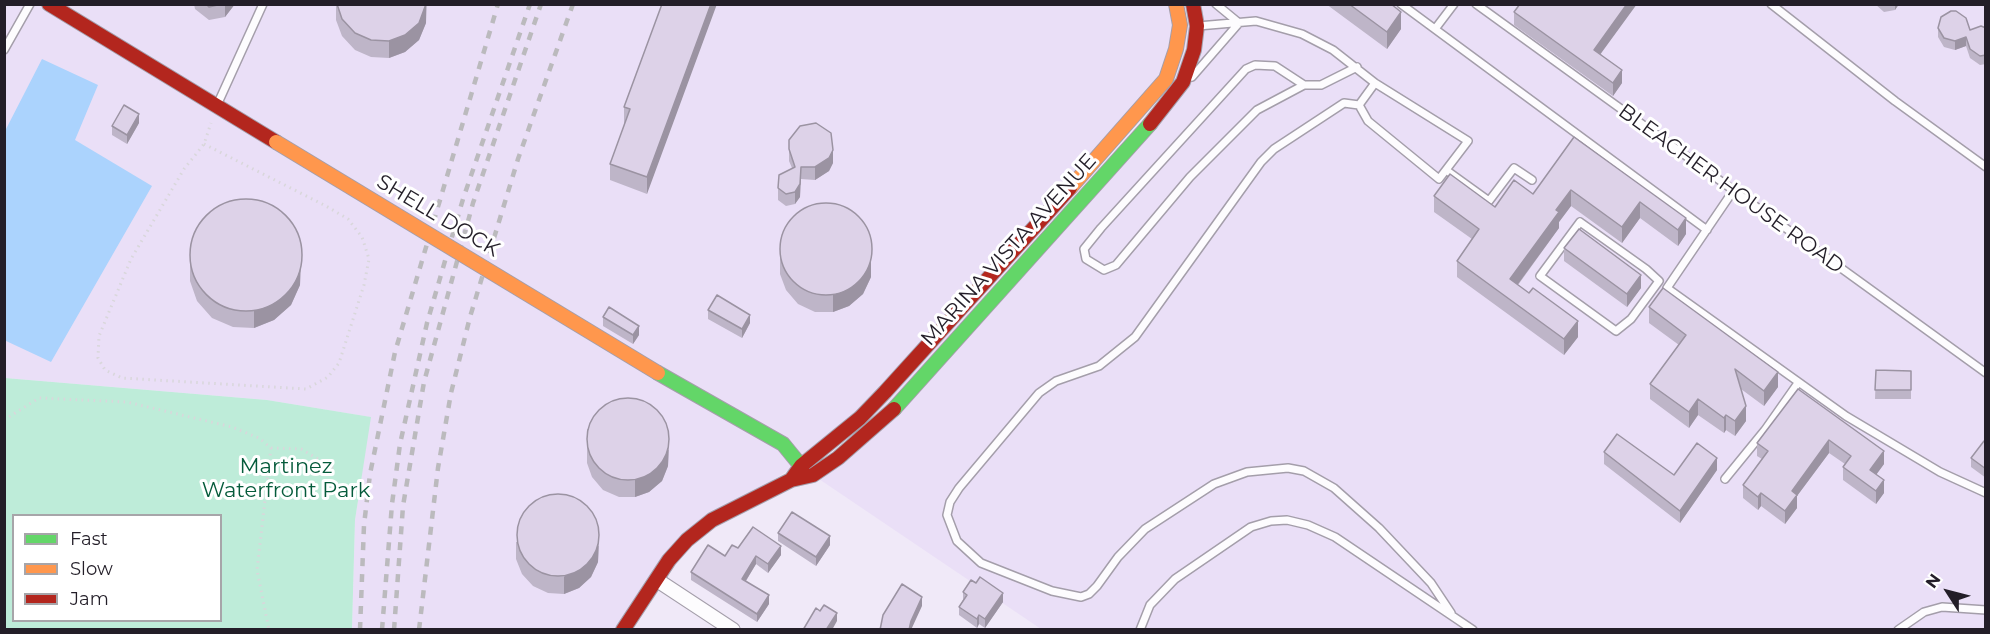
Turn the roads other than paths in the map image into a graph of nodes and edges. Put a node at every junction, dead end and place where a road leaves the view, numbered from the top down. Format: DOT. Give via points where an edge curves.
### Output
graph roads {
  1 [pos="30,4"];
  2 [pos="49,4"];
  3 [pos="263,4"];
  4 [pos="1176,4"];
  5 [pos="1193,4"];
  6 [pos="1216,4"];
  7 [pos="1401,4"];
  8 [pos="1454,4"];
  9 [pos="1476,4"];
  10 [pos="1773,6"];
  11 [pos="1239,23"];
  12 [pos="1180,25"];
  13 [pos="1197,26"];
  14 [pos="1435,29"];
  15 [pos="4,50"];
  16 [pos="1357,68"];
  17 [pos="1375,83"];
  18 [pos="1304,85"];
  19 [pos="1172,99"];
  20 [pos="217,104"];
  21 [pos="1359,105"];
  22 [pos="1986,167"];
  23 [pos="1446,170"];
  24 [pos="1532,180"];
  25 [pos="1733,191"];
  26 [pos="1707,230"];
  27 [pos="1659,281"];
  28 [pos="1986,373"];
  29 [pos="1798,383"];
  30 [pos="801,466"];
  31 [pos="1725,479"];
  32 [pos="791,480"];
  33 [pos="1986,493"];
  34 [pos="657,580"];
  35 [pos="1986,610"];
  36 [pos="1451,613"];
  37 [pos="623,630"];
  38 [pos="638,630"];
  39 [pos="733,630"];
  40 [pos="1140,630"];
  41 [pos="1473,630"];
  42 [pos="1898,630"];
  1 -- 15 [label="lane"];
  2 -- 20 [label="main road, SHELL DOCK"];
  3 -- 20 [label="lane"];
  4 -- 12 [label="main road, MARINA VISTA AVENUE"];
  5 -- 13 [label="main road, MARINA VISTA AVENUE"];
  6 -- 11 [label="lane"];
  7 -- 14 [label="lane"];
  8 -- 14 [label="lane"];
  9 -- 25 [label="lane, BLEACHER HOUSE ROAD"];
  10 -- 22 [label="lane"];
  11 -- 13 [label="lane"];
  11 -- 16 [label="lane" via="1268,23 1302,34"];
  11 -- 19 [label="lane"];
  12 -- 13 [label="lane"];
  12 -- 30 [label="main road, MARINA VISTA AVENUE" via="1166,78 1152,97 885,392"];
  13 -- 19 [label="main road, MARINA VISTA AVENUE" via="1188,70"];
  14 -- 26 [label="lane"];
  16 -- 17 [label="lane"];
  16 -- 18 [label="lane" via="1321,85"];
  17 -- 21 [label="lane"];
  17 -- 23 [label="lane" via="1468,141"];
  18 -- 18 [label="lane" via="1275,66 1255,65 1246,69 1101,228 1084,249 1086,260 1104,270 1116,265 1226,140 1257,111"];
  19 -- 32 [label="main road, MARINA VISTA AVENUE" via="892,411 830,464 813,475"];
  20 -- 30 [label="main road, SHELL DOCK, bridge" via="658,373 783,444"];
  21 -- 23 [label="lane" via="1368,121 1439,179"];
  21 -- 36 [label="lane" via="1344,103 1274,149 1135,337 1099,366 1056,381 1039,393 959,488 947,515 957,541 981,563 1052,591 1081,597 1097,586 1145,529 1214,484 1247,472 1288,468 1304,471 1379,528 1431,583"];
  23 -- 24 [label="lane" via="1490,201 1514,168"];
  25 -- 26 [label="lane"];
  25 -- 28 [label="lane, BLEACHER HOUSE ROAD"];
  26 -- 29 [label="lane" via="1668,288"];
  27 -- 27 [label="lane" via="1580,222 1540,276 1616,331 1631,319"];
  29 -- 31 [label="lane"];
  29 -- 33 [label="lane" via="1911,456"];
  30 -- 32 [label="main road, MARINA VISTA AVENUE"];
  32 -- 34 [label="main road, MARINA VISTA AVENUE" via="712,520 687,540"];
  34 -- 37 [label="main road, MARINA VISTA AVENUE"];
  34 -- 38 [label="main road"];
  34 -- 39 [label="street"];
  35 -- 42 [label="lane" via="1942,607 1924,612"];
  36 -- 40 [label="lane" via="1439,609 1322,530 1287,520 1251,527 1175,579 1150,605"];
  36 -- 41 [label="lane"];
}
